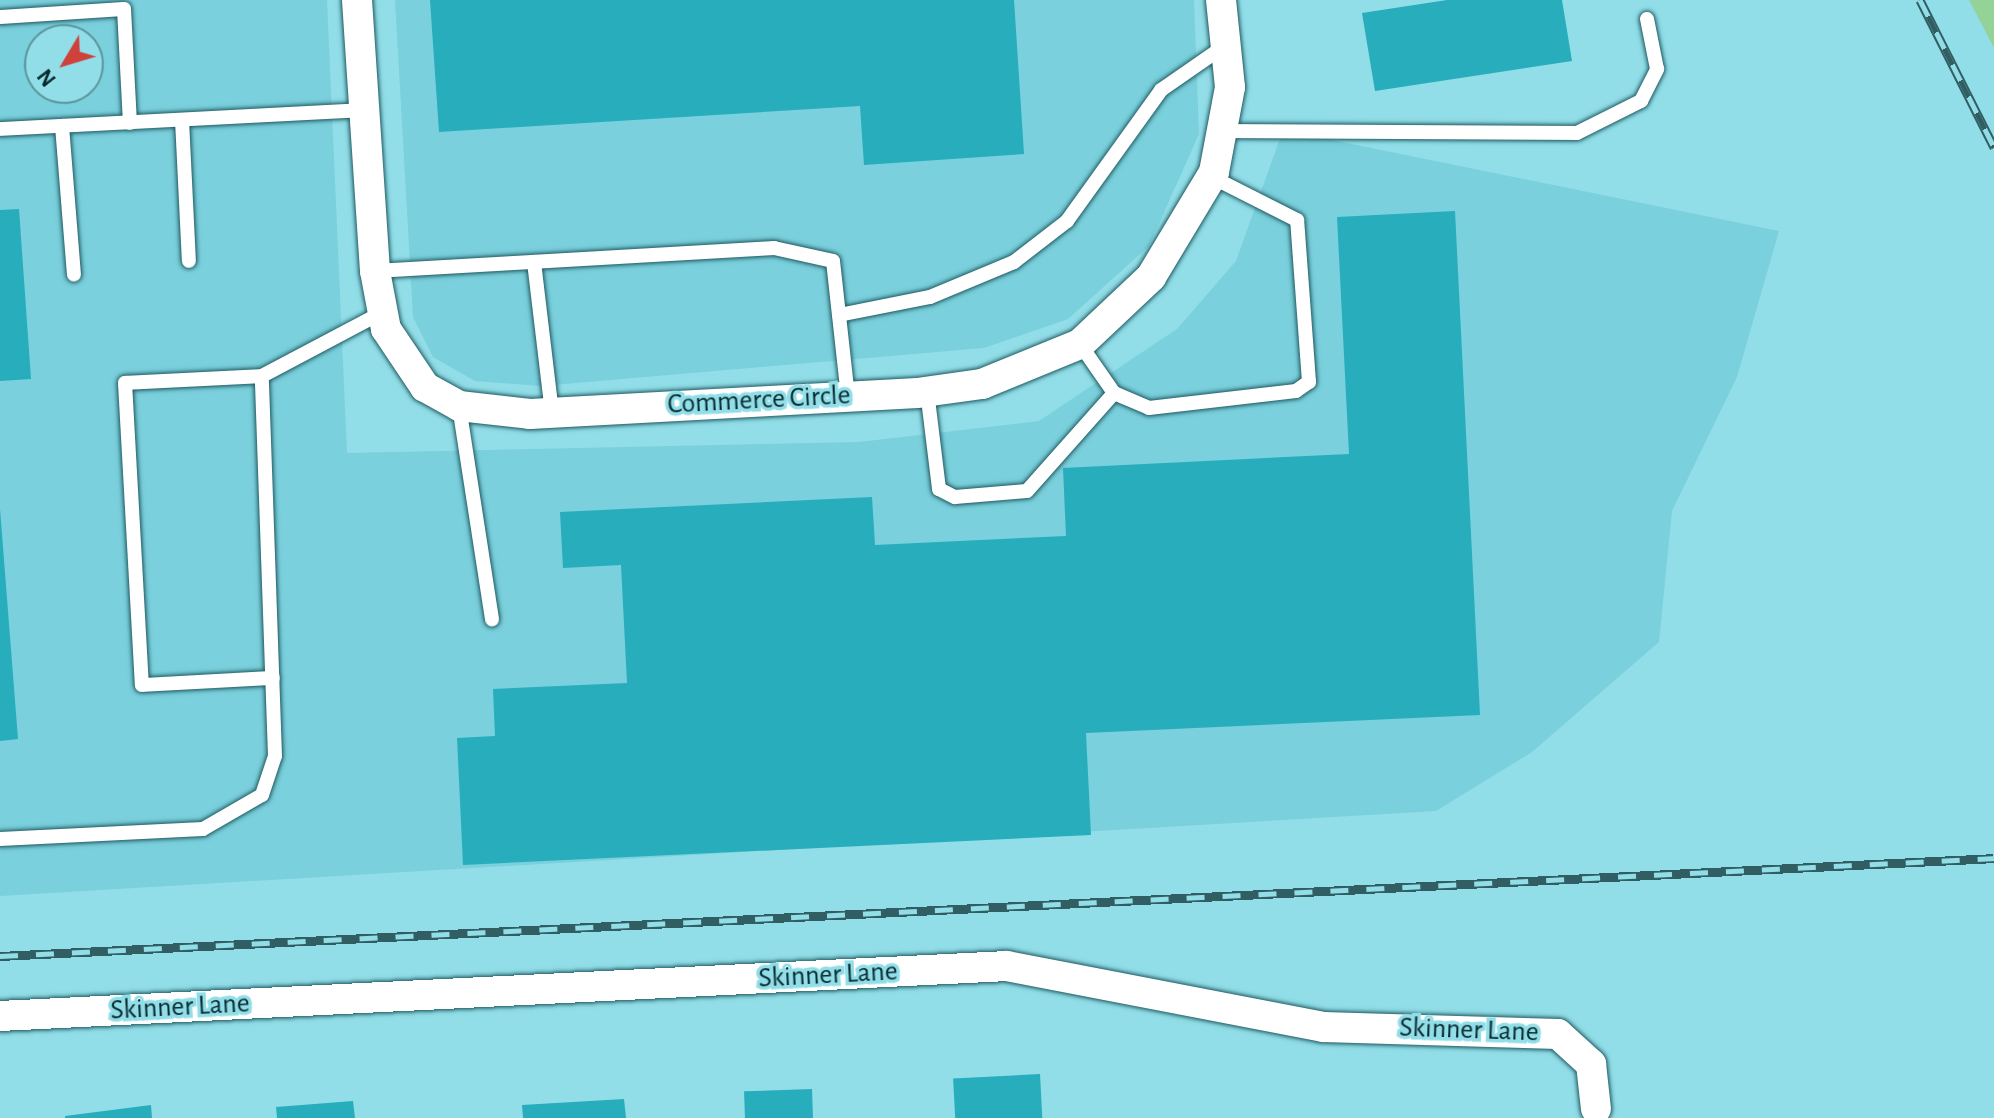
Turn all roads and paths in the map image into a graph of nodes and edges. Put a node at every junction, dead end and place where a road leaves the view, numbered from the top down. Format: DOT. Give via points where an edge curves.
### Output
graph roads {
  1 [pos="1221,0"];
  2 [pos="358,8"];
  3 [pos="0,17"];
  4 [pos="1647,19"];
  5 [pos="1227,43"];
  6 [pos="363,110"];
  7 [pos="182,120"];
  8 [pos="130,123"];
  9 [pos="62,126"];
  10 [pos="0,129"];
  11 [pos="1225,131"];
  12 [pos="1212,177"];
  13 [pos="189,261"];
  14 [pos="534,262"];
  15 [pos="375,271"];
  16 [pos="74,275"];
  17 [pos="383,312"];
  18 [pos="839,315"];
  19 [pos="1080,344"];
  20 [pos="262,376"];
  21 [pos="927,391"];
  22 [pos="1114,393"];
  23 [pos="848,396"];
  24 [pos="459,406"];
  25 [pos="552,412"];
  26 [pos="492,619"];
  27 [pos="273,678"];
  28 [pos="0,839"];
  29 [pos="0,1016"];
  30 [pos="1596,1109"];
  1 -- 5 [label="street, Commerce Circle"];
  2 -- 6 [label="street"];
  3 -- 8 [label="lane" via="124,9"];
  4 -- 11 [label="lane" via="1657,69 1641,101 1608,124 1577,133"];
  5 -- 11 [label="street, Commerce Circle"];
  5 -- 18 [label="lane" via="1161,90 1067,221 1014,262 930,297"];
  6 -- 7 [label="lane"];
  6 -- 15 [label="street"];
  7 -- 8 [label="lane"];
  7 -- 13 [label="lane"];
  8 -- 9 [label="lane"];
  9 -- 10 [label="lane"];
  9 -- 16 [label="lane"];
  11 -- 12 [label="street, Commerce Circle"];
  12 -- 19 [label="street, Commerce Circle" via="1151,277"];
  12 -- 22 [label="lane" via="1297,220 1309,382 1296,391 1149,408"];
  14 -- 15 [label="lane"];
  14 -- 18 [label="lane" via="774,248 833,261"];
  14 -- 25 [label="lane"];
  15 -- 17 [label="street"];
  17 -- 20 [label="lane"];
  17 -- 24 [label="street" via="402,362"];
  18 -- 23 [label="lane"];
  19 -- 21 [label="street, Commerce Circle" via="1018,373"];
  19 -- 22 [label="lane"];
  20 -- 27 [label="lane"];
  20 -- 27 [label="lane" via="125,383 142,685"];
  21 -- 22 [label="lane" via="939,489 955,497 1027,491"];
  21 -- 23 [label="street, Commerce Circle"];
  23 -- 25 [label="street, Commerce Circle"];
  24 -- 25 [label="street, Commerce Circle"];
  24 -- 26 [label="lane"];
  27 -- 28 [label="lane" via="275,756 262,795 203,829"];
  29 -- 30 [label="street, Skinner Lane" via="1007,966 1323,1027 1558,1034 1591,1064"];
}
